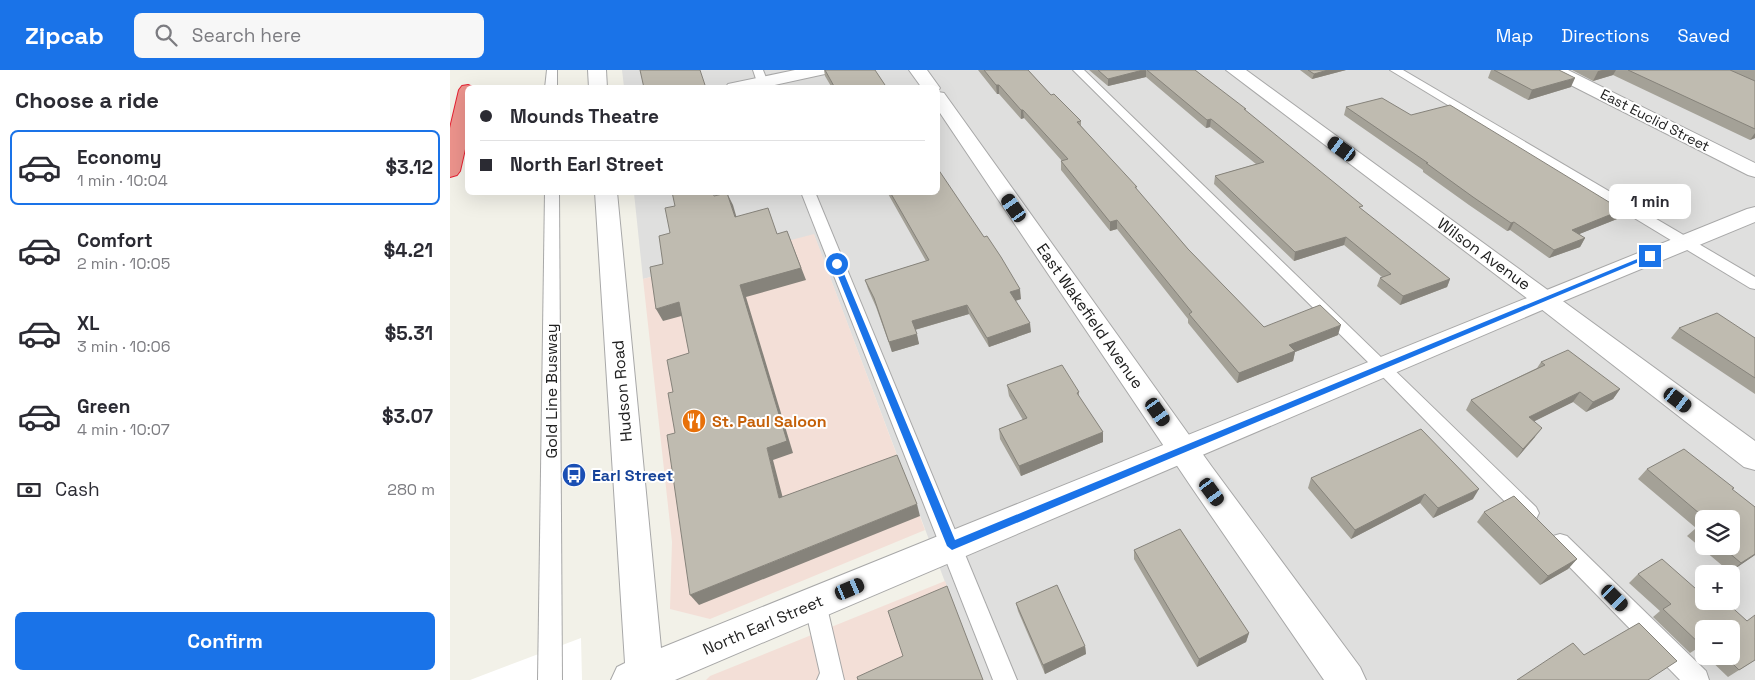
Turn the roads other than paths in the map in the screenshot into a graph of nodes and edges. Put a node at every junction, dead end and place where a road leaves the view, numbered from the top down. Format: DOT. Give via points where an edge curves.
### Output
graph roads {
  1 [pos="472,70"];
  2 [pos="552,70"];
  3 [pos="597,70"];
  4 [pos="819,70"];
  5 [pos="918,70"];
  6 [pos="1078,70"];
  7 [pos="1235,70"];
  8 [pos="1395,70"];
  9 [pos="1554,70"];
  10 [pos="762,80"];
  11 [pos="469,85"];
  12 [pos="550,85"];
  13 [pos="598,85"];
  14 [pos="744,85"];
  15 [pos="929,85"];
  16 [pos="940,100"];
  17 [pos="465,103"];
  18 [pos="450,171"];
  19 [pos="1755,171"];
  20 [pos="552,195"];
  21 [pos="606,195"];
  22 [pos="809,195"];
  23 [pos="1755,214"];
  24 [pos="1685,242"];
  25 [pos="1755,284"];
  26 [pos="1545,299"];
  27 [pos="1384,368"];
  28 [pos="1184,450"];
  29 [pos="1755,458"];
  30 [pos="952,546"];
  31 [pos="815,603"];
  32 [pos="640,678"];
  33 [pos="550,680"];
  34 [pos="829,680"];
  35 [pos="1006,680"];
  36 [pos="1347,680"];
  37 [pos="1698,680"];
  1 -- 11 [label="highway"];
  2 -- 12 [label="lane"];
  3 -- 13 [label="street"];
  4 -- 10 [label="street"];
  5 -- 15 [label="street"];
  6 -- 27 [label="lane"];
  7 -- 26 [label="street, Wilson Avenue"];
  8 -- 24 [label="lane"];
  9 -- 19 [label="street, East Euclid Street"];
  10 -- 14 [label="street"];
  16 -- 28 [label="street, East Wakefield Avenue"];
  17 -- 18 [label="highway"];
  20 -- 33 [label="lane, Gold Line Busway"];
  21 -- 32 [label="street, Hudson Road"];
  22 -- 30 [label="lane"];
  23 -- 24 [label="street, North Earl Street"];
  24 -- 25 [label="lane"];
  24 -- 26 [label="street, North Earl Street"];
  26 -- 27 [label="street, North Earl Street"];
  26 -- 29 [label="street, Wilson Avenue"];
  27 -- 28 [label="street, North Earl Street"];
  27 -- 37 [label="lane"];
  28 -- 30 [label="street, North Earl Street"];
  28 -- 36 [label="street, East Wakefield Avenue"];
  30 -- 31 [label="street, North Earl Street"];
  30 -- 35 [label="lane"];
  31 -- 32 [label="street, North Earl Street"];
  31 -- 34 [label="lane" via="833,678"];
}
